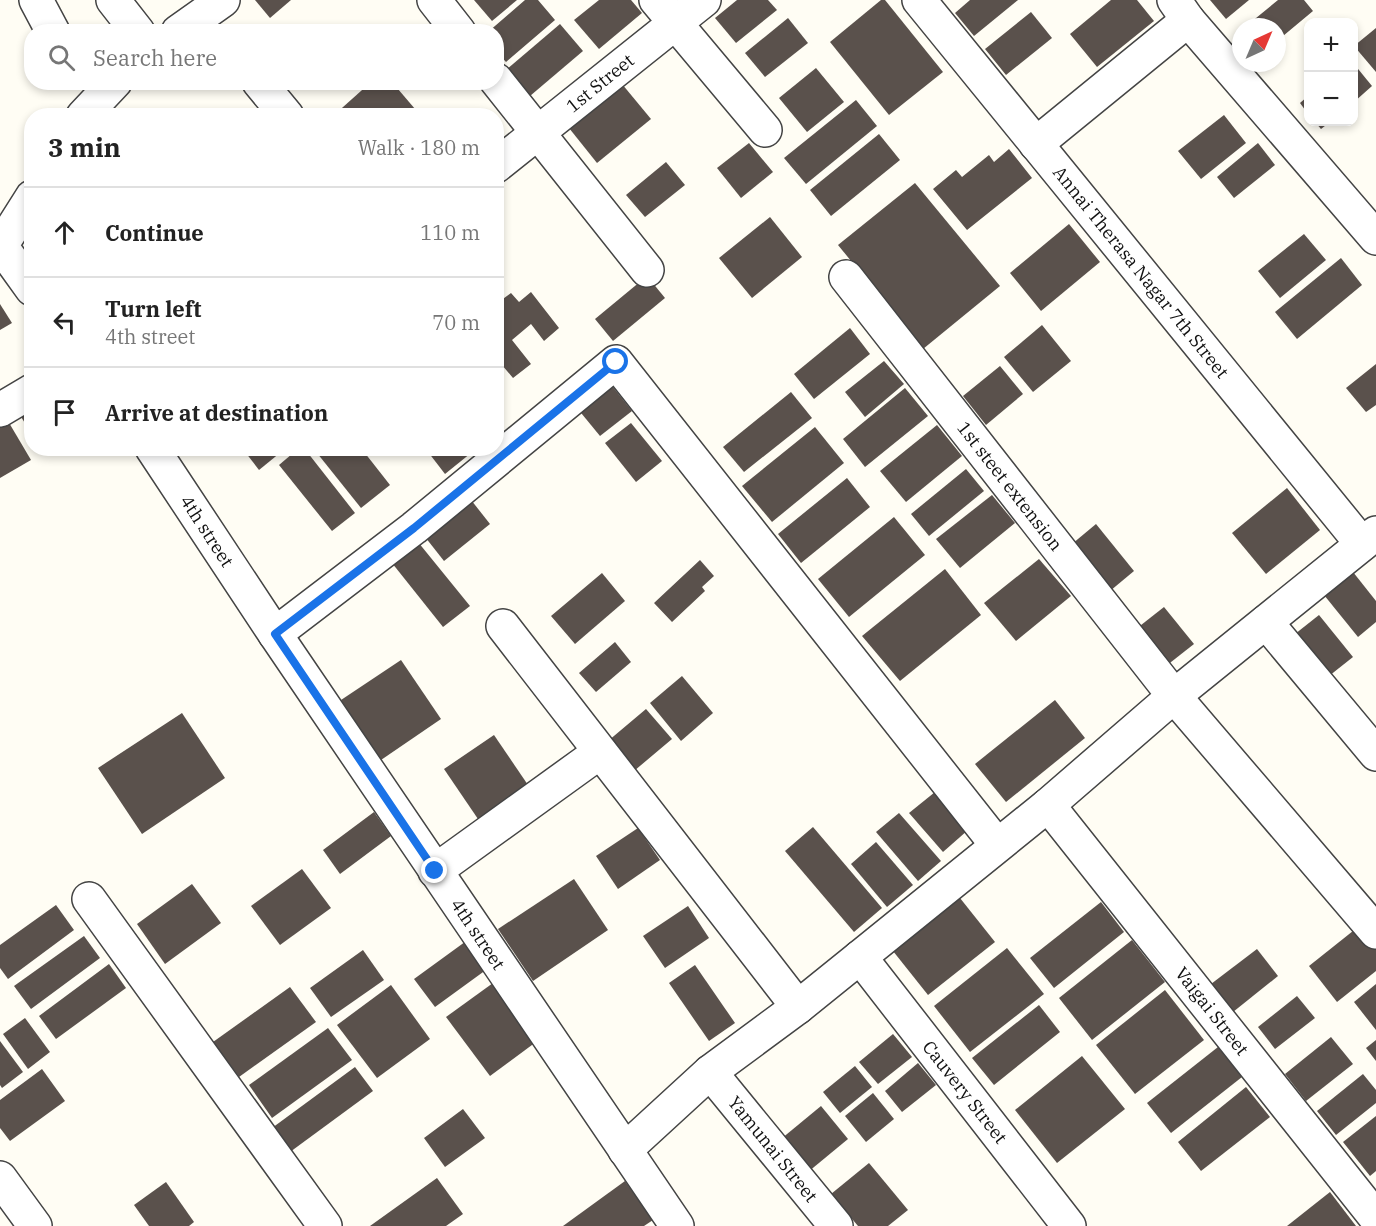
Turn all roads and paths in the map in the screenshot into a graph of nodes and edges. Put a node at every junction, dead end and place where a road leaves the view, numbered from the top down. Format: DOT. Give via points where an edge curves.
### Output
graph roads {
  1 [pos="36,0"];
  2 [pos="113,0"];
  3 [pos="434,0"];
  4 [pos="704,0"];
  5 [pos="919,0"];
  6 [pos="1181,10"];
  7 [pos="665,11"];
  8 [pos="49,24"];
  9 [pos="132,24"];
  10 [pos="453,24"];
  11 [pos="265,90"];
  12 [pos="504,90"];
  13 [pos="280,108"];
  14 [pos="765,130"];
  15 [pos="538,132"];
  16 [pos="1036,144"];
  17 [pos="504,160"];
  18 [pos="24,209"];
  19 [pos="1376,238"];
  20 [pos="0,245"];
  21 [pos="647,270"];
  22 [pos="846,277"];
  23 [pos="24,278"];
  24 [pos="24,396"];
  25 [pos="0,410"];
  26 [pos="504,454"];
  27 [pos="158,456"];
  28 [pos="502,456"];
  29 [pos="1369,538"];
  30 [pos="1266,622"];
  31 [pos="503,627"];
  32 [pos="275,634"];
  33 [pos="1174,696"];
  34 [pos="600,752"];
  35 [pos="1376,754"];
  36 [pos="1048,804"];
  37 [pos="998,845"];
  38 [pos="435,871"];
  39 [pos="89,899"];
  40 [pos="1376,932"];
  41 [pos="860,957"];
  42 [pos="798,1007"];
  43 [pos="710,1071"];
  44 [pos="625,1150"];
  45 [pos="0,1178"];
  46 [pos="1376,1218"];
  47 [pos="35,1226"];
  48 [pos="325,1226"];
  49 [pos="677,1226"];
  50 [pos="836,1226"];
  51 [pos="1069,1226"];
  1 -- 8 [label="street"];
  2 -- 9 [label="street"];
  3 -- 10 [label="street"];
  4 -- 7 [label="street, 1st Street"];
  5 -- 16 [label="street, Annai Therasa Nagar 7th Street"];
  6 -- 16 [label="street"];
  6 -- 19 [label="street"];
  7 -- 14 [label="street"];
  7 -- 15 [label="street, 1st Street"];
  11 -- 13 [label="street"];
  12 -- 15 [label="street"];
  15 -- 17 [label="street, 1st Street"];
  15 -- 21 [label="street"];
  16 -- 29 [label="street, Annai Therasa Nagar 7th Street"];
  18 -- 20 [label="street"];
  20 -- 23 [label="street"];
  22 -- 33 [label="street, 1st steet extension"];
  24 -- 25 [label="street"];
  26 -- 37 [label="street" via="616,362"];
  27 -- 32 [label="street, 4th street"];
  28 -- 32 [label="street"];
  29 -- 30 [label="street"];
  30 -- 33 [label="street"];
  30 -- 35 [label="street"];
  31 -- 34 [label="street"];
  32 -- 38 [label="street, 4th street"];
  33 -- 36 [label="street"];
  33 -- 40 [label="street, 1st steet extension"];
  34 -- 38 [label="street"];
  34 -- 42 [label="street"];
  36 -- 37 [label="street"];
  36 -- 46 [label="street, Vaigai Street"];
  37 -- 41 [label="street"];
  38 -- 44 [label="street, 4th street"];
  39 -- 48 [label="street"];
  41 -- 42 [label="street"];
  41 -- 51 [label="street, Cauvery Street"];
  42 -- 43 [label="street"];
  43 -- 44 [label="street"];
  43 -- 50 [label="street, Yamunai Street"];
  44 -- 49 [label="street, 4th street"];
  45 -- 47 [label="street"];
}
